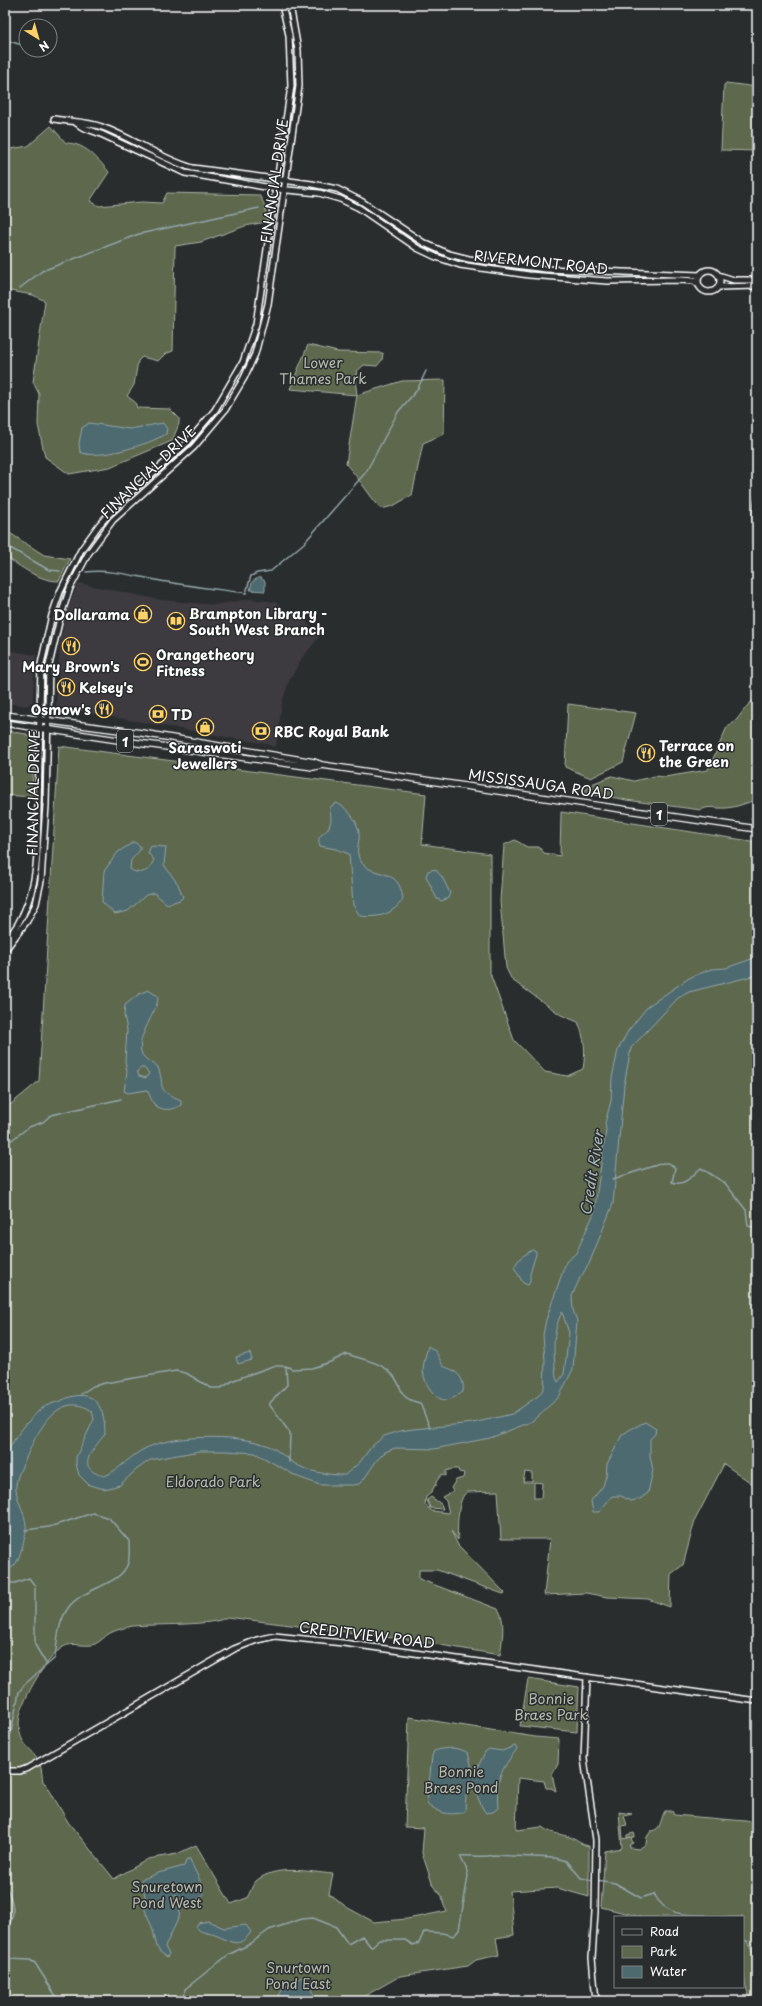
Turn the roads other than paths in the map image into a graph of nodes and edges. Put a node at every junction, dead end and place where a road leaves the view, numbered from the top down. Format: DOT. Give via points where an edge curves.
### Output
graph roads {
  1 [pos="282,5"];
  2 [pos="290,5"];
  3 [pos="54,119"];
  4 [pos="75,122"];
  5 [pos="278,179"];
  6 [pos="286,180"];
  7 [pos="277,189"];
  8 [pos="285,189"];
  9 [pos="700,275"];
  10 [pos="718,275"];
  11 [pos="757,280"];
  12 [pos="699,285"];
  13 [pos="757,286"];
  14 [pos="718,287"];
  15 [pos="5,715"];
  16 [pos="41,721"];
  17 [pos="47,722"];
  18 [pos="5,723"];
  19 [pos="43,728"];
  20 [pos="322,765"];
  21 [pos="757,829"];
  22 [pos="5,942"];
  23 [pos="5,950"];
  24 [pos="587,1677"];
  25 [pos="757,1701"];
  26 [pos="5,1771"];
  27 [pos="596,2001"];
  1 -- 5 [label="street, FINANCIAL DRIVE" via="289,35 292,81"];
  2 -- 6 [label="street, FINANCIAL DRIVE" via="298,50 299,86"];
  3 -- 4 [label="street, RIVERMONT ROAD"];
  4 -- 5 [label="street, RIVERMONT ROAD" via="84,121 103,127 188,167"];
  4 -- 7 [label="street, RIVERMONT ROAD" via="185,173"];
  5 -- 6 [label="street, RIVERMONT ROAD"];
  5 -- 7 [label="street, FINANCIAL DRIVE"];
  6 -- 8 [label="street, FINANCIAL DRIVE"];
  6 -- 9 [label="street, RIVERMONT ROAD" via="330,188 350,195 418,240 460,256 546,269"];
  7 -- 8 [label="street, RIVERMONT ROAD"];
  7 -- 16 [label="street, FINANCIAL DRIVE" via="259,314 243,362 222,401 201,428 119,503 98,525 81,550 56,603 44,651"];
  8 -- 12 [label="street, RIVERMONT ROAD" via="320,193 344,200 417,248 460,265 529,275 607,281 680,280"];
  8 -- 17 [label="street, FINANCIAL DRIVE" via="266,316 250,365 231,400 211,428 118,515 98,538 82,564 65,600 51,652"];
  9 -- 10 [label="street" via="710,270"];
  9 -- 12 [label="street"];
  10 -- 11 [label="street" via="734,280"];
  10 -- 14 [label="street"];
  12 -- 14 [label="street" via="709,292"];
  13 -- 14 [label="street"];
  15 -- 16 [label="main road, MISSISSAUGA ROAD / 1"];
  16 -- 17 [label="main road, MISSISSAUGA ROAD / 1"];
  16 -- 19 [label="street, FINANCIAL DRIVE"];
  17 -- 19 [label="street, FINANCIAL DRIVE"];
  17 -- 20 [label="main road, MISSISSAUGA ROAD / 1" via="142,733"];
  18 -- 19 [label="main road, MISSISSAUGA ROAD / 1"];
  19 -- 20 [label="main road, MISSISSAUGA ROAD / 1" via="313,767"];
  19 -- 22 [label="street, FINANCIAL DRIVE" via="34,886 18,924"];
  19 -- 23 [label="street, FINANCIAL DRIVE" via="46,813 42,882 36,904 27,921"];
  20 -- 21 [label="main road, MISSISSAUGA ROAD / 1"];
  24 -- 25 [label="street, CREDITVIEW ROAD"];
  24 -- 26 [label="street, CREDITVIEW ROAD" via="275,1636 257,1640 229,1652 28,1768"];
  24 -- 27 [label="street" via="584,1759 596,1849 592,1958"];
}
